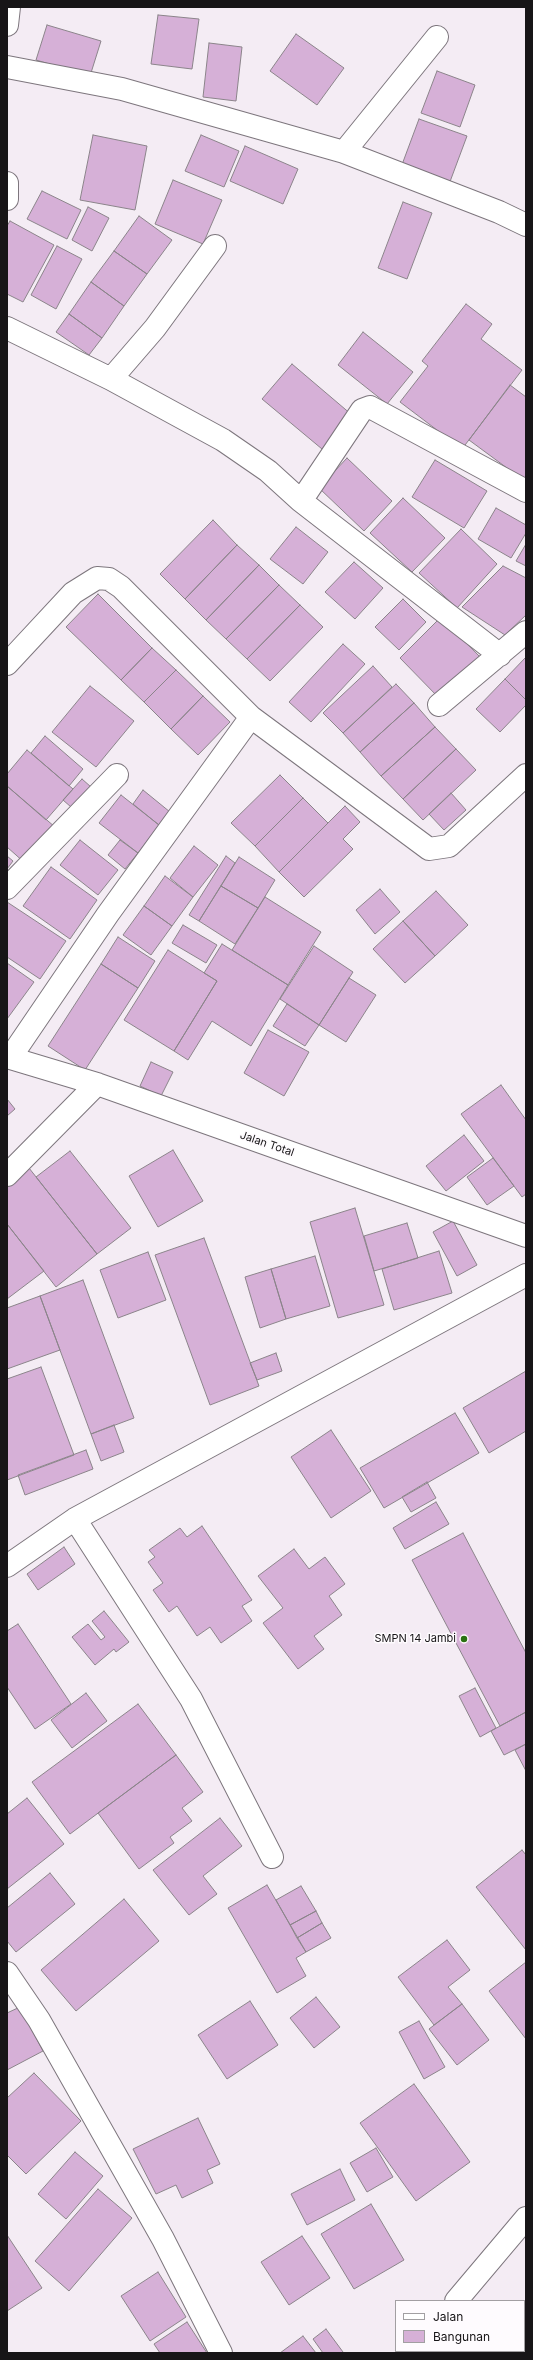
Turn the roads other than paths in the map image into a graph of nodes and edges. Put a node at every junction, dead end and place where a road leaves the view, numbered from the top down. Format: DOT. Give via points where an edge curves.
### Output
graph roads {
  1 [pos="8,7"];
  2 [pos="7,25"];
  3 [pos="437,37"];
  4 [pos="7,68"];
  5 [pos="344,152"];
  6 [pos="7,183"];
  7 [pos="7,199"];
  8 [pos="526,225"];
  9 [pos="215,246"];
  10 [pos="7,328"];
  11 [pos="111,379"];
  12 [pos="526,491"];
  13 [pos="301,501"];
  14 [pos="526,632"];
  15 [pos="500,655"];
  16 [pos="7,664"];
  17 [pos="439,705"];
  18 [pos="251,717"];
  19 [pos="526,775"];
  20 [pos="117,776"];
  21 [pos="7,888"];
  22 [pos="9,1057"];
  23 [pos="98,1084"];
  24 [pos="7,1175"];
  25 [pos="526,1236"];
  26 [pos="526,1276"];
  27 [pos="75,1519"];
  28 [pos="7,1566"];
  29 [pos="272,1856"];
  30 [pos="7,1973"];
  31 [pos="526,2218"];
  32 [pos="457,2300"];
  33 [pos="221,2353"];
  1 -- 2 [label="street"];
  3 -- 5 [label="street"];
  4 -- 5 [label="street" via="122,89"];
  5 -- 8 [label="street" via="499,212"];
  6 -- 7 [label="street"];
  9 -- 11 [label="street" via="155,328"];
  10 -- 11 [label="street"];
  11 -- 13 [label="street" via="222,440 268,470"];
  12 -- 13 [label="street" via="370,407 362,410"];
  13 -- 15 [label="street"];
  14 -- 15 [label="street"];
  15 -- 17 [label="street"];
  16 -- 18 [label="street" via="72,593 96,578 109,579 121,587"];
  18 -- 19 [label="street" via="428,849 449,846"];
  18 -- 22 [label="street" via="108,914"];
  20 -- 21 [label="street"];
  22 -- 23 [label="street, Jalan Total"];
  23 -- 24 [label="street"];
  23 -- 25 [label="street, Jalan Total"];
  26 -- 27 [label="street"];
  27 -- 28 [label="street"];
  27 -- 29 [label="street" via="191,1699"];
  30 -- 33 [label="street" via="39,2020 163,2239"];
  31 -- 32 [label="street"];
}
